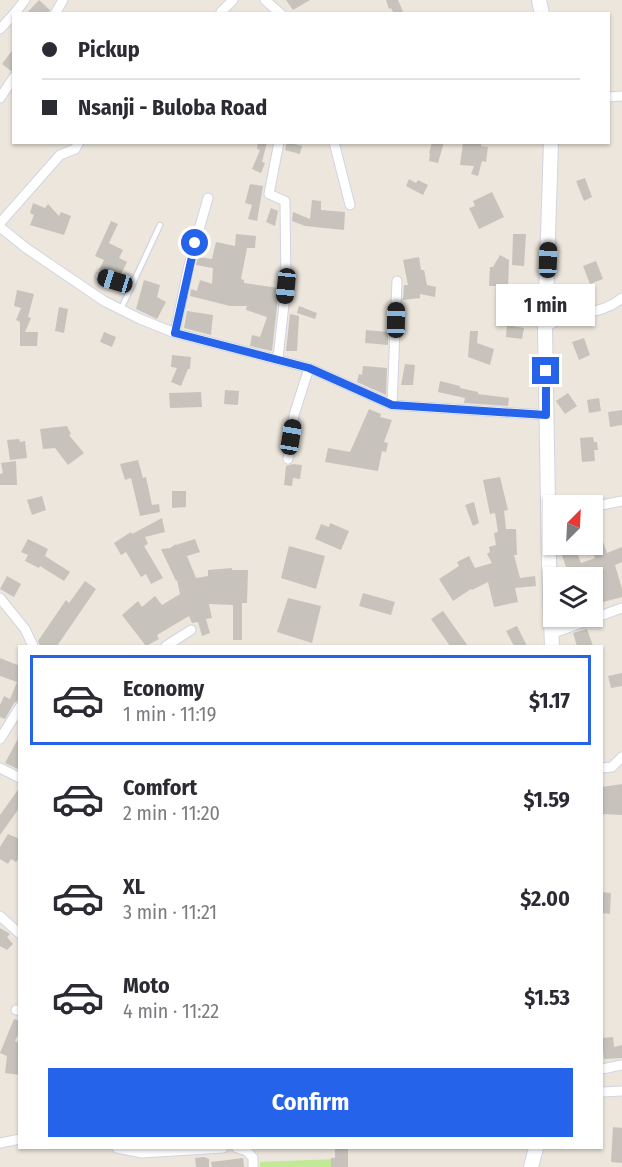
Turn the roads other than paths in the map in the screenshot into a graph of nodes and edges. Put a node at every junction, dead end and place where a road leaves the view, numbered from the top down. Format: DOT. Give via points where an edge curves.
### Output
graph roads {
  1 [pos="25,0"];
  2 [pos="233,0"];
  3 [pos="265,0"];
  4 [pos="16,12"];
  5 [pos="221,12"];
  6 [pos="279,12"];
  7 [pos="12,16"];
  8 [pos="0,30"];
  9 [pos="12,80"];
  10 [pos="0,98"];
  11 [pos="78,144"];
  12 [pos="279,144"];
  13 [pos="335,144"];
  14 [pos="551,144"];
  15 [pos="208,198"];
  16 [pos="350,205"];
  17 [pos="0,225"];
  18 [pos="160,225"];
  19 [pos="98,276"];
  20 [pos="397,281"];
  21 [pos="132,286"];
  22 [pos="622,298"];
  23 [pos="121,309"];
  24 [pos="545,328"];
  25 [pos="175,333"];
  26 [pos="278,358"];
  27 [pos="309,368"];
  28 [pos="392,405"];
  29 [pos="546,415"];
  30 [pos="288,459"];
  31 [pos="550,495"];
  32 [pos="622,501"];
  33 [pos="603,505"];
  34 [pos="551,555"];
  35 [pos="0,598"];
  36 [pos="622,608"];
  37 [pos="191,630"];
  38 [pos="552,640"];
  39 [pos="33,645"];
  40 [pos="168,645"];
  41 [pos="18,710"];
  42 [pos="0,739"];
  43 [pos="622,757"];
  44 [pos="0,768"];
  45 [pos="603,768"];
  46 [pos="18,777"];
  47 [pos="0,916"];
  48 [pos="18,932"];
  49 [pos="622,1065"];
  50 [pos="603,1069"];
  51 [pos="622,1091"];
  52 [pos="603,1092"];
  53 [pos="18,1139"];
  54 [pos="0,1143"];
  55 [pos="122,1149"];
  56 [pos="199,1149"];
  57 [pos="240,1149"];
  58 [pos="536,1149"];
  59 [pos="253,1167"];
  60 [pos="531,1167"];
  1 -- 4 [label="street"];
  2 -- 5 [label="street"];
  3 -- 6 [label="street"];
  7 -- 8 [label="street"];
  9 -- 10 [label="street"];
  11 -- 17 [label="street" via="60,154"];
  12 -- 26 [label="street" via="268,194 285,201 286,286"];
  13 -- 16 [label="street"];
  14 -- 24 [label="main road"];
  15 -- 25 [label="street"];
  17 -- 23 [label="street" via="88,291"];
  18 -- 21 [label="lane"];
  19 -- 21 [label="lane"];
  20 -- 28 [label="street"];
  21 -- 23 [label="lane"];
  22 -- 24 [label="street" via="612,306 561,318"];
  23 -- 25 [label="street"];
  24 -- 29 [label="main road"];
  25 -- 26 [label="street"];
  26 -- 27 [label="street"];
  27 -- 28 [label="street"];
  27 -- 30 [label="street" via="294,416"];
  28 -- 29 [label="street"];
  29 -- 31 [label="main road"];
  32 -- 33 [label="street"];
  34 -- 38 [label="main road"];
  35 -- 39 [label="street"];
  36 -- 38 [label="street"];
  37 -- 40 [label="street"];
  41 -- 42 [label="street"];
  43 -- 45 [label="street" via="612,767"];
  44 -- 46 [label="street"];
  47 -- 48 [label="street"];
  49 -- 50 [label="street"];
  51 -- 52 [label="street"];
  53 -- 54 [label="street"];
  55 -- 56 [label="street" via="142,1153"];
  57 -- 59 [label="street" via="253,1158"];
  58 -- 60 [label="main road"];
}
